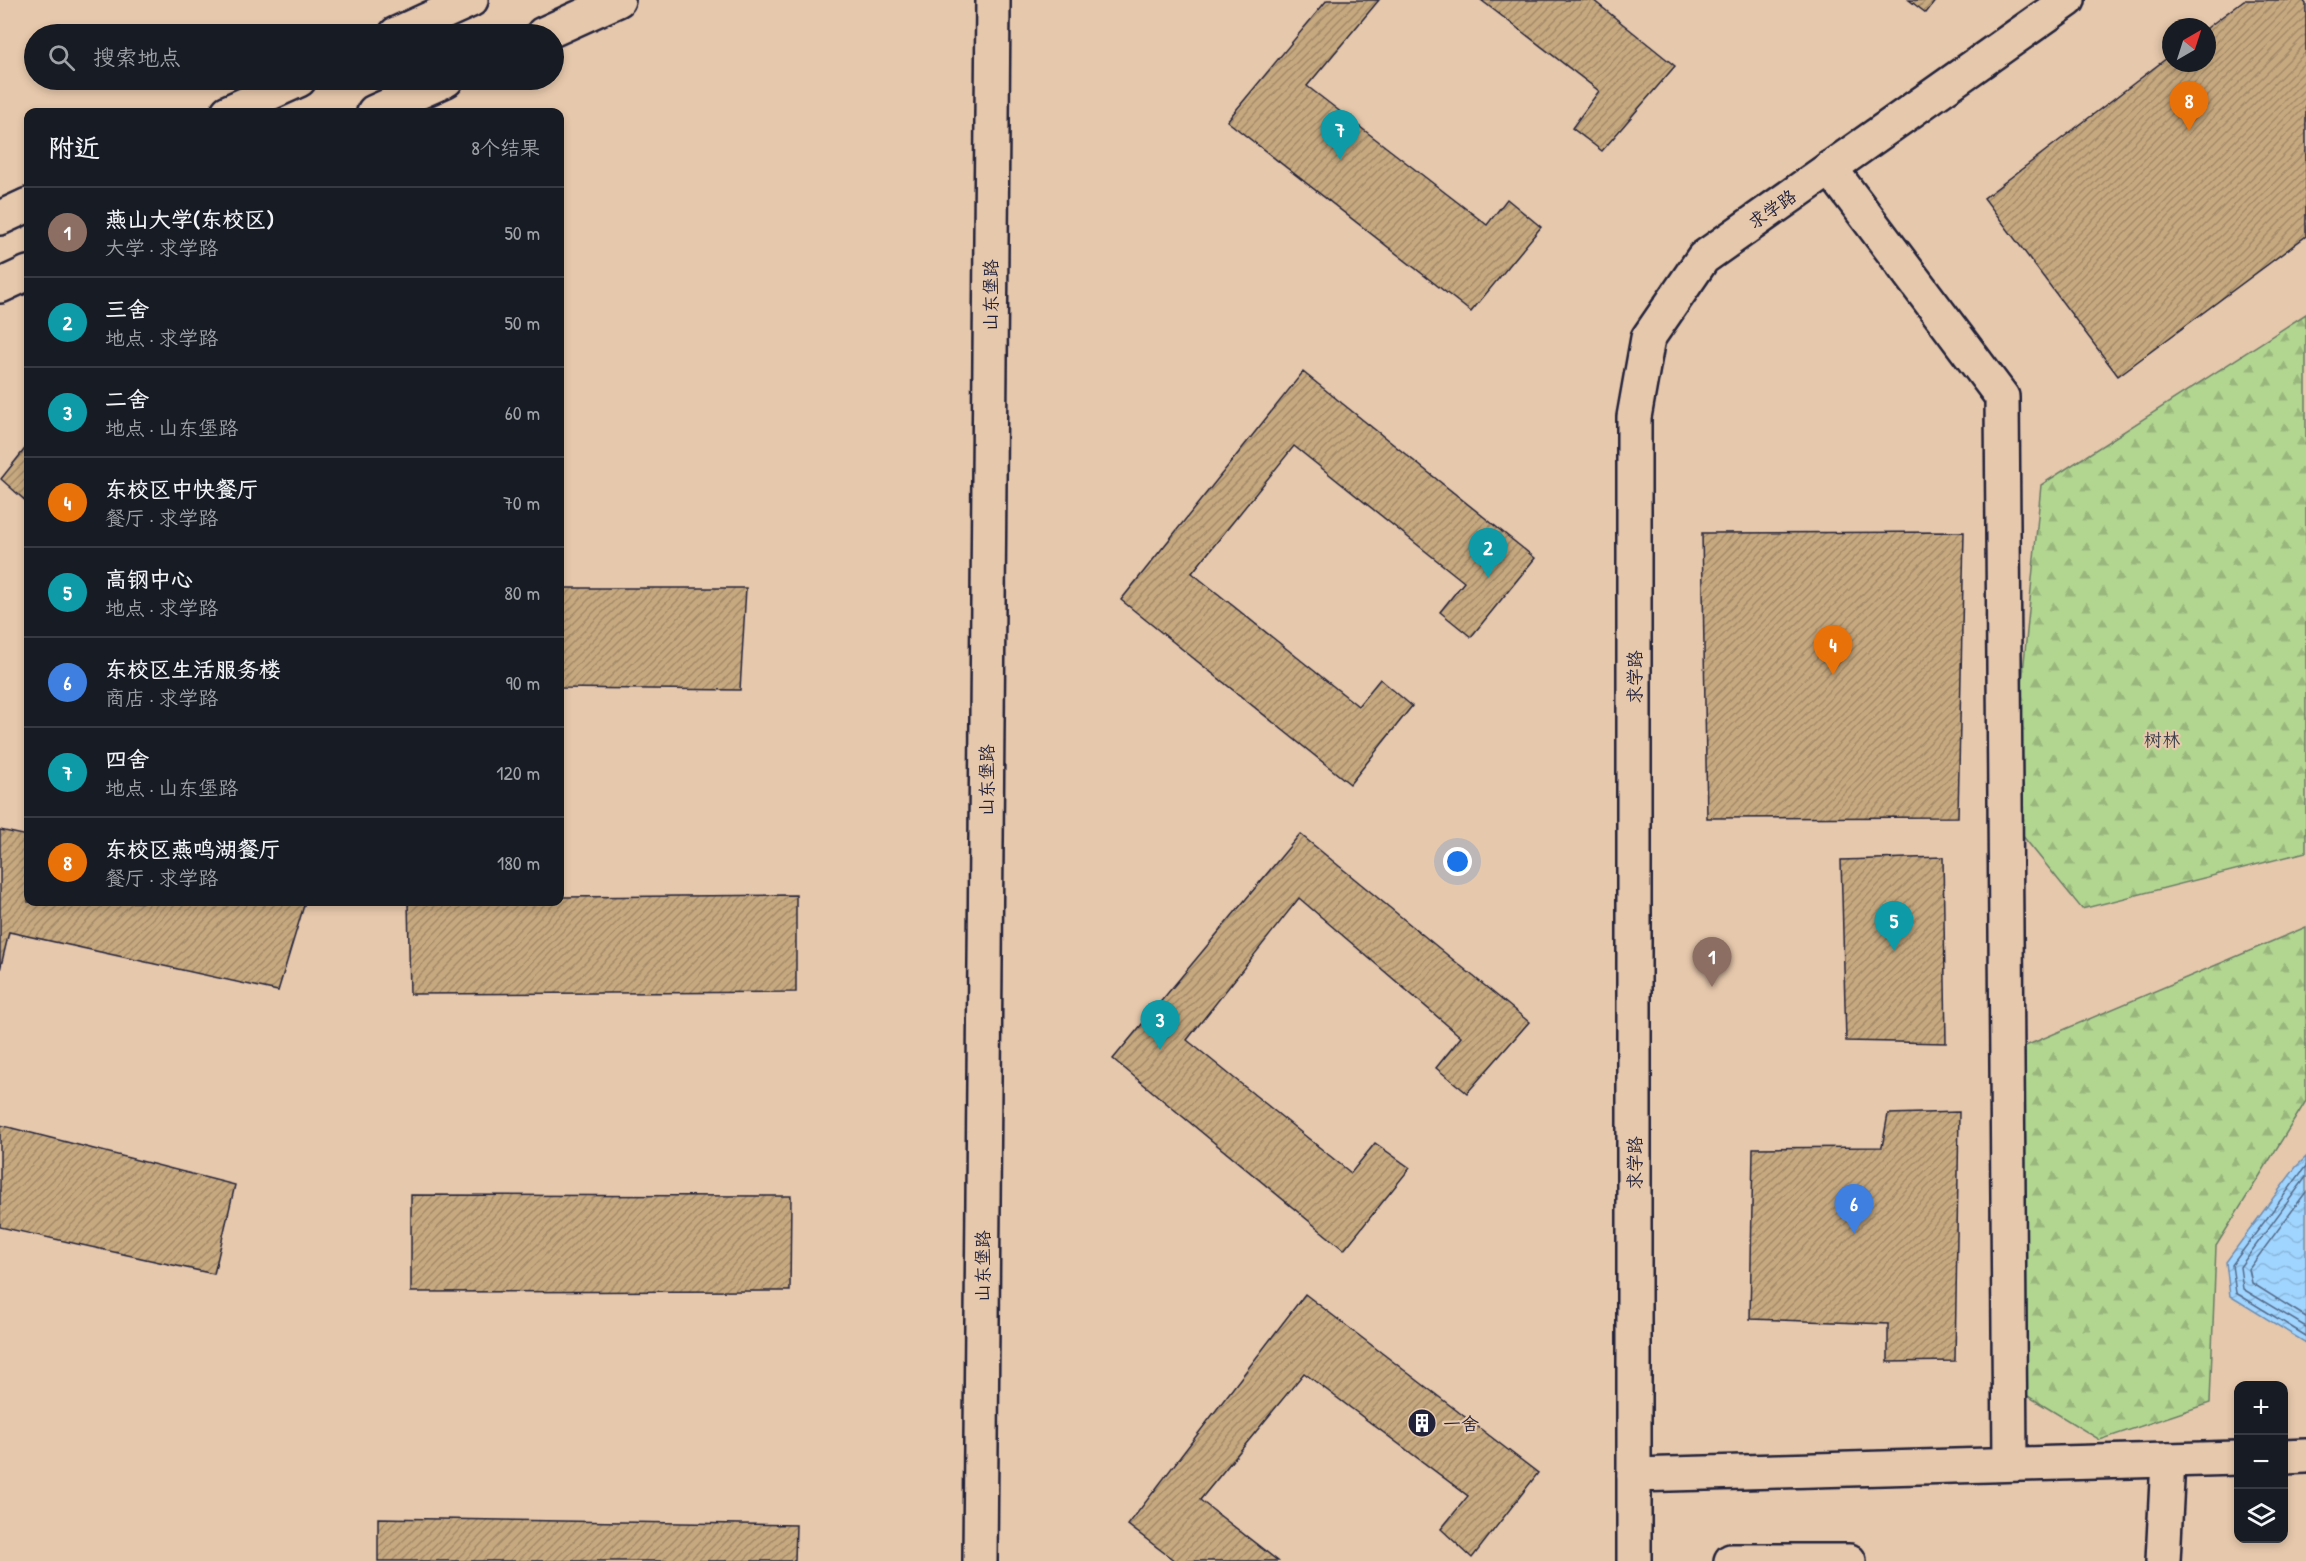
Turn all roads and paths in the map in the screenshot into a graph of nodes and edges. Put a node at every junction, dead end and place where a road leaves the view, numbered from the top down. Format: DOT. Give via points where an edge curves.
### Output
graph roads {
  1 [pos="471,0"];
  2 [pos="618,0"];
  3 [pos="993,0"];
  4 [pos="2068,0"];
  5 [pos="418,24"];
  6 [pos="564,24"];
  7 [pos="277,90"];
  8 [pos="424,90"];
  9 [pos="237,108"];
  10 [pos="383,108"];
  11 [pos="1830,168"];
  12 [pos="24,207"];
  13 [pos="0,218"];
  14 [pos="24,275"];
  15 [pos="0,286"];
  16 [pos="2306,1456"];
  17 [pos="2288,1457"];
  18 [pos="2234,1458"];
  19 [pos="2168,1460"];
  20 [pos="2010,1463"];
  21 [pos="1634,1475"];
  22 [pos="980,1561"];
  23 [pos="1634,1561"];
  24 [pos="1731,1561"];
  25 [pos="1849,1561"];
  26 [pos="2163,1561"];
  1 -- 5 [label="main road"];
  2 -- 6 [label="main road"];
  3 -- 22 [label="main road, 山东堡路"];
  4 -- 11 [label="main road, 求学路"];
  7 -- 9 [label="main road"];
  8 -- 10 [label="main road"];
  11 -- 20 [label="main road" via="2002,397"];
  11 -- 21 [label="main road, 求学路" via="1703,258 1648,338 1634,417"];
  12 -- 13 [label="main road"];
  14 -- 15 [label="main road"];
  16 -- 17 [label="main road"];
  18 -- 19 [label="main road"];
  19 -- 20 [label="main road"];
  19 -- 26 [label="main road"];
  20 -- 21 [label="main road"];
  21 -- 23 [label="main road, 求学路"];
  24 -- 25 [label="main road"];
}
